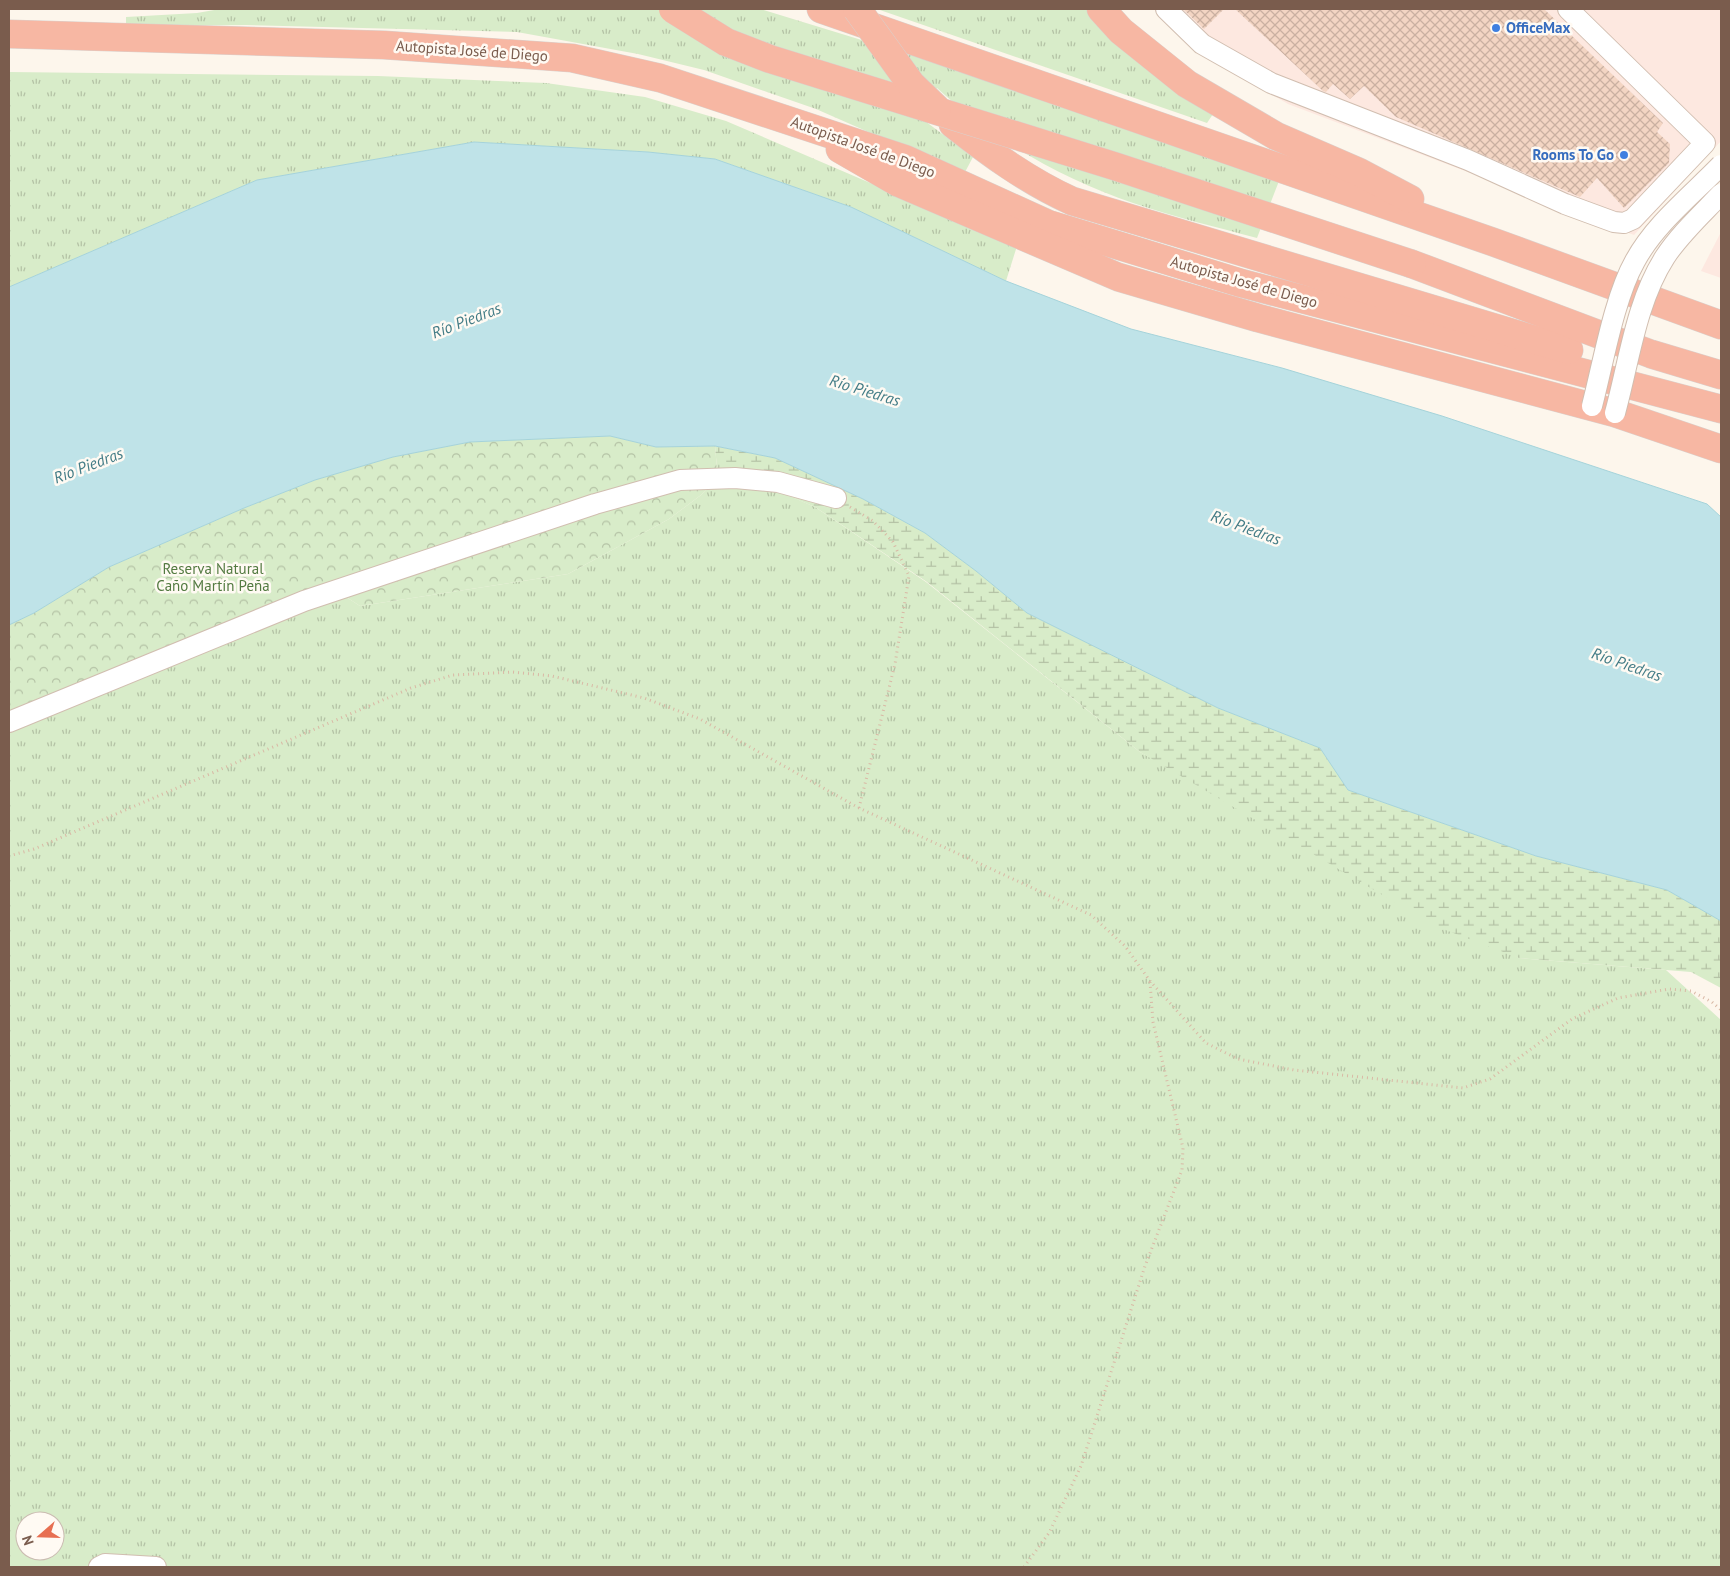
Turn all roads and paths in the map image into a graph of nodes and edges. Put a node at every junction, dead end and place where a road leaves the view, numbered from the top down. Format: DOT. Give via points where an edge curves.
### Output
graph roads {
  1 [pos="673,9"];
  2 [pos="821,9"];
  3 [pos="857,9"];
  4 [pos="1102,9"];
  5 [pos="1166,9"];
  6 [pos="1568,9"];
  7 [pos="9,34"];
  8 [pos="792,120"];
  9 [pos="1721,165"];
  10 [pos="1721,194"];
  11 [pos="1493,242"];
  12 [pos="1721,325"];
  13 [pos="1721,375"];
  14 [pos="1678,396"];
  15 [pos="1721,409"];
  16 [pos="1603,410"];
  17 [pos="1721,449"];
  18 [pos="836,498"];
  19 [pos="9,722"];
  20 [pos="858,808"];
  21 [pos="9,856"];
  22 [pos="1150,981"];
  23 [pos="1721,1010"];
  24 [pos="99,1567"];
  25 [pos="156,1567"];
  26 [pos="1024,1567"];
  1 -- 13 [label="highway, bridge" via="726,42 770,59 1114,166 1412,264 1651,354"];
  2 -- 11 [label="highway"];
  3 -- 14 [label="highway, bridge" via="911,84 953,124 1004,164 1043,188 1072,201 1577,352"];
  4 -- 11 [label="highway" via="1121,31 1187,84 1276,136 1360,172"];
  5 -- 6 [label="street" via="1202,44 1270,83 1468,160 1565,204 1624,223 1633,219 1705,144"];
  7 -- 8 [label="highway, Autopista José de Diego" via="384,45 572,58 660,78"];
  8 -- 14 [label="highway, Autopista José de Diego" via="905,159 1048,224 1242,283"];
  8 -- 16 [label="highway" via="899,184 1118,277 1258,318"];
  9 -- 16 [label="street, bridge" via="1658,230 1636,259 1620,300"];
  10 -- 16 [label="street, bridge" via="1671,250 1653,281"];
  11 -- 12 [label="highway"];
  14 -- 15 [label="highway, Autopista José de Diego"];
  16 -- 17 [label="highway"];
  18 -- 19 [label="street" via="778,482 735,478 680,480 578,510 304,601"];
  18 -- 20 [label="path" via="873,521 893,542 909,576 895,664"];
  20 -- 21 [label="path" via="700,719 644,698 552,676 478,673 453,675 411,688 43,846"];
  20 -- 22 [label="path" via="1091,915 1125,946"];
  22 -- 23 [label="path" via="1206,1043 1238,1059 1294,1070 1463,1088 1490,1079 1572,1019 1618,998 1669,989 1691,991"];
  22 -- 26 [label="path" via="1152,1022 1183,1148 1182,1170 1145,1266 1081,1466 1049,1533"];
  24 -- 25 [label="street" via="105,1564"];
}
